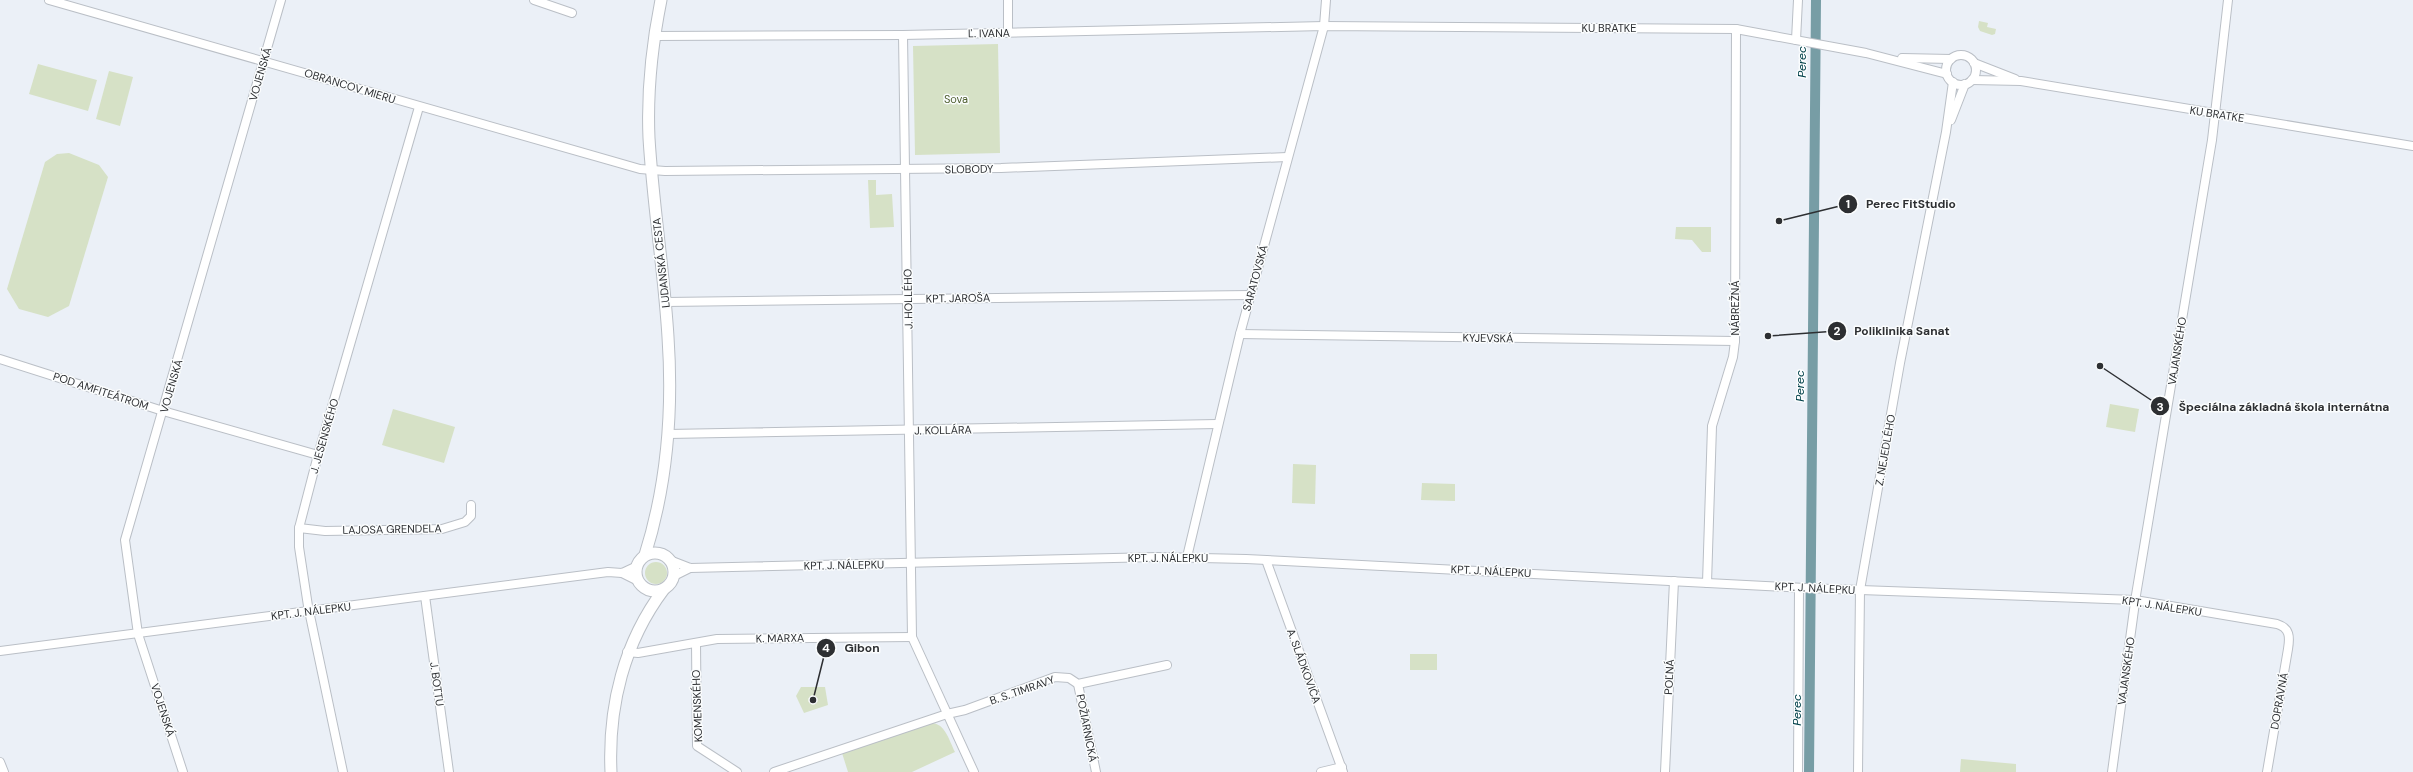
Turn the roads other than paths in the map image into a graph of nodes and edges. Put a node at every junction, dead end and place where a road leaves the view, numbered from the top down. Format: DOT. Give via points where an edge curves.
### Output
graph roads {
  1 [pos="49,0"];
  2 [pos="281,0"];
  3 [pos="534,0"];
  4 [pos="661,0"];
  5 [pos="1008,0"];
  6 [pos="1326,0"];
  7 [pos="1798,0"];
  8 [pos="2228,0"];
  9 [pos="572,13"];
  10 [pos="1324,26"];
  11 [pos="1736,29"];
  12 [pos="1008,33"];
  13 [pos="903,35"];
  14 [pos="654,36"];
  15 [pos="1796,40"];
  16 [pos="1891,58"];
  17 [pos="1951,59"];
  18 [pos="264,61"];
  19 [pos="1974,63"];
  20 [pos="1947,74"];
  21 [pos="1952,82"];
  22 [pos="1968,82"];
  23 [pos="2021,82"];
  24 [pos="419,107"];
  25 [pos="2215,113"];
  26 [pos="1946,132"];
  27 [pos="2413,146"];
  28 [pos="1287,157"];
  29 [pos="652,170"];
  30 [pos="904,170"];
  31 [pos="1250,295"];
  32 [pos="908,299"];
  33 [pos="666,302"];
  34 [pos="1240,334"];
  35 [pos="1735,341"];
  36 [pos="0,359"];
  37 [pos="163,411"];
  38 [pos="1217,424"];
  39 [pos="910,431"];
  40 [pos="668,434"];
  41 [pos="318,455"];
  42 [pos="471,505"];
  43 [pos="654,526"];
  44 [pos="299,528"];
  45 [pos="660,553"];
  46 [pos="645,555"];
  47 [pos="1187,557"];
  48 [pos="1266,560"];
  49 [pos="672,561"];
  50 [pos="911,563"];
  51 [pos="637,566"];
  52 [pos="690,568"];
  53 [pos="622,572"];
  54 [pos="674,576"];
  55 [pos="1674,581"];
  56 [pos="1707,583"];
  57 [pos="641,584"];
  58 [pos="1802,588"];
  59 [pos="664,589"];
  60 [pos="1860,590"];
  61 [pos="425,596"];
  62 [pos="2136,600"];
  63 [pos="650,606"];
  64 [pos="309,611"];
  65 [pos="2287,631"];
  66 [pos="138,634"];
  67 [pos="912,637"];
  68 [pos="696,643"];
  69 [pos="0,651"];
  70 [pos="627,652"];
  71 [pos="1167,665"];
  72 [pos="1078,684"];
  73 [pos="947,714"];
  74 [pos="0,762"];
  75 [pos="1342,770"];
  76 [pos="4,772"];
  77 [pos="183,772"];
  78 [pos="343,772"];
  79 [pos="449,772"];
  80 [pos="610,772"];
  81 [pos="737,772"];
  82 [pos="774,772"];
  83 [pos="974,772"];
  84 [pos="1096,772"];
  85 [pos="1321,772"];
  86 [pos="1665,772"];
  87 [pos="1798,772"];
  88 [pos="1858,772"];
  89 [pos="2112,772"];
  90 [pos="2267,772"];
  1 -- 18 [label="street, OBRANCOV MIERU"];
  2 -- 18 [label="street, VOJENSKÁ"];
  3 -- 9 [label="street"];
  4 -- 14 [label="street, LUDANSKÁ CESTA"];
  5 -- 12 [label="street"];
  6 -- 10 [label="street, SARATOVSKÁ"];
  7 -- 15 [label="street"];
  8 -- 25 [label="street, VAJANSKÉHO"];
  10 -- 11 [label="street, KU BRATKE"];
  10 -- 12 [label="street, Ľ. IVANA"];
  10 -- 28 [label="street, SARATOVSKÁ"];
  11 -- 15 [label="street, KU BRATKE"];
  11 -- 35 [label="street, NÁBREŽNÁ"];
  12 -- 13 [label="street, Ľ. IVANA"];
  13 -- 14 [label="street, Ľ. IVANA"];
  13 -- 30 [label="street, J. HOLLÉHO"];
  14 -- 29 [label="street, LUDANSKÁ CESTA" via="649,109"];
  15 -- 16 [label="street, KU BRATKE"];
  16 -- 17 [label="street, KU BRATKE"];
  16 -- 20 [label="street, KU BRATKE"];
  17 -- 19 [label="street" via="1964,56"];
  17 -- 20 [label="street" via="1947,66"];
  18 -- 24 [label="street, OBRANCOV MIERU"];
  18 -- 37 [label="street, VOJENSKÁ"];
  19 -- 22 [label="street" via="1976,72"];
  19 -- 23 [label="street, KU BRATKE"];
  20 -- 21 [label="street"];
  21 -- 22 [label="street"];
  21 -- 26 [label="street, Z. NEJEDLÉHO"];
  22 -- 23 [label="street, KU BRATKE"];
  22 -- 26 [label="street, Z. NEJEDLÉHO"];
  23 -- 25 [label="street, KU BRATKE"];
  24 -- 29 [label="street, OBRANCOV MIERU" via="637,169"];
  24 -- 41 [label="street, J. JESENSKÉHO"];
  25 -- 27 [label="street, KU BRATKE"];
  25 -- 62 [label="street, VAJANSKÉHO"];
  26 -- 60 [label="street, Z. NEJEDLÉHO" via="1900,363"];
  28 -- 30 [label="street, SLOBODY"];
  28 -- 31 [label="street, SARATOVSKÁ"];
  29 -- 30 [label="street, SLOBODY"];
  29 -- 33 [label="street, LUDANSKÁ CESTA"];
  30 -- 32 [label="street, J. HOLLÉHO"];
  31 -- 32 [label="street, KPT. JAROŠA"];
  31 -- 34 [label="street, SARATOVSKÁ"];
  32 -- 33 [label="street, KPT. JAROŠA"];
  32 -- 39 [label="street, J. HOLLÉHO"];
  33 -- 40 [label="street, LUDANSKÁ CESTA" via="669,360"];
  34 -- 35 [label="street, KYJEVSKÁ"];
  34 -- 38 [label="street, SARATOVSKÁ"];
  35 -- 56 [label="street, NÁBREŽNÁ" via="1733,357 1712,426"];
  36 -- 37 [label="street, POD AMFITEÁTROM"];
  37 -- 41 [label="street, POD AMFITEÁTROM"];
  37 -- 66 [label="street, VOJENSKÁ" via="125,540"];
  38 -- 39 [label="street, J. KOLLÁRA"];
  38 -- 47 [label="street, SARATOVSKÁ"];
  39 -- 40 [label="street, J. KOLLÁRA"];
  39 -- 50 [label="street, J. HOLLÉHO"];
  40 -- 43 [label="street, LUDANSKÁ CESTA"];
  41 -- 44 [label="street, J. JESENSKÉHO"];
  42 -- 44 [label="street, LAJOSA GRENDELA" via="471,516 465,522 442,529"];
  43 -- 45 [label="street, LUDANSKÁ CESTA"];
  43 -- 46 [label="street, LUDANSKÁ CESTA"];
  44 -- 64 [label="street, J. JESENSKÉHO" via="299,546"];
  45 -- 46 [label="street" via="652,552"];
  45 -- 49 [label="street"];
  46 -- 51 [label="street"];
  47 -- 48 [label="street, KPT. J. NÁLEPKU"];
  47 -- 50 [label="street, KPT. J. NÁLEPKU"];
  48 -- 55 [label="street, KPT. J. NÁLEPKU"];
  48 -- 75 [label="street, A. SLÁDKOVIČA"];
  49 -- 52 [label="street, KPT. J. NÁLEPKU"];
  49 -- 54 [label="street"];
  50 -- 52 [label="street, KPT. J. NÁLEPKU"];
  50 -- 67 [label="street"];
  51 -- 53 [label="street, KPT. J. NÁLEPKU"];
  51 -- 57 [label="street"];
  52 -- 54 [label="street, KPT. J. NÁLEPKU"];
  53 -- 57 [label="street"];
  53 -- 61 [label="street, KPT. J. NÁLEPKU"];
  54 -- 59 [label="street" via="670,585"];
  55 -- 56 [label="street, KPT. J. NÁLEPKU"];
  55 -- 86 [label="street, POĽNÁ"];
  56 -- 58 [label="street, KPT. J. NÁLEPKU"];
  57 -- 59 [label="street" via="654,591"];
  57 -- 63 [label="street"];
  58 -- 60 [label="street, KPT. J. NÁLEPKU"];
  58 -- 87 [label="street"];
  59 -- 63 [label="street"];
  60 -- 62 [label="street, KPT. J. NÁLEPKU"];
  60 -- 88 [label="street, Z. NEJEDLÉHO"];
  61 -- 64 [label="street, KPT. J. NÁLEPKU"];
  61 -- 79 [label="street, J. BOTTU"];
  62 -- 65 [label="street, KPT. J. NÁLEPKU" via="2277,624"];
  62 -- 89 [label="street, VAJANSKÉHO"];
  63 -- 70 [label="street"];
  64 -- 66 [label="street, KPT. J. NÁLEPKU"];
  64 -- 78 [label="street, J. JESENSKÉHO"];
  65 -- 90 [label="street, DOPRAVNÁ" via="2290,638"];
  66 -- 69 [label="street, KPT. J. NÁLEPKU"];
  66 -- 77 [label="street, VOJENSKÁ"];
  67 -- 68 [label="street, K. MARXA" via="720,639"];
  67 -- 73 [label="street"];
  68 -- 70 [label="street, K. MARXA" via="638,653"];
  68 -- 81 [label="street, KOMENSKÉHO" via="697,746"];
  70 -- 80 [label="street" via="612,731"];
  71 -- 72 [label="street"];
  72 -- 73 [label="street, B. S. TIMRAVY" via="1069,678 1055,677 965,710"];
  72 -- 84 [label="street, POŽIARNICKÁ"];
  73 -- 82 [label="street"];
  73 -- 83 [label="street"];
  74 -- 76 [label="street"];
  75 -- 85 [label="street"];
}
